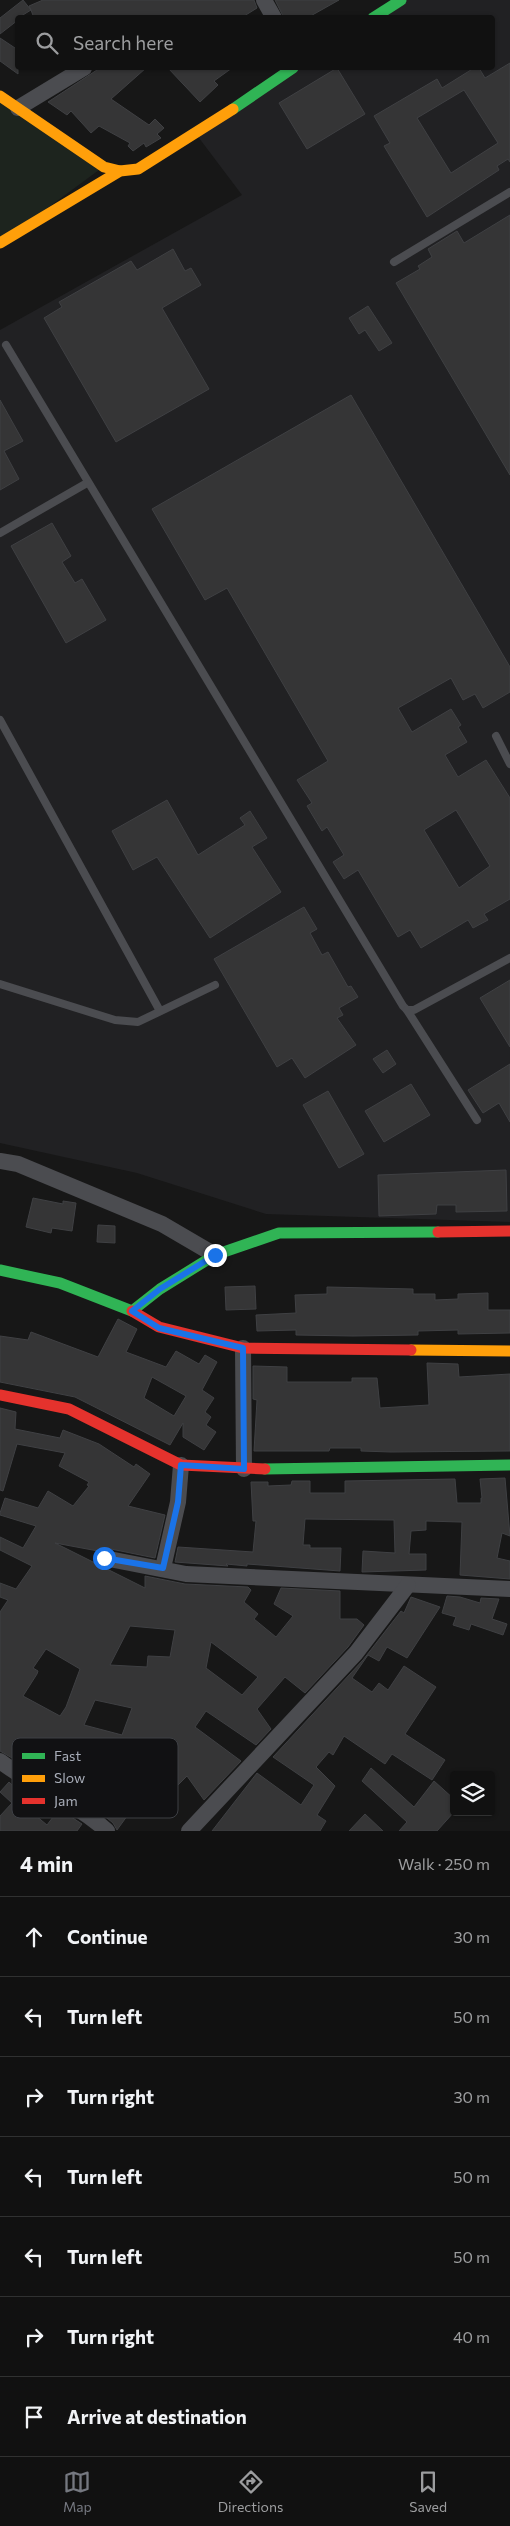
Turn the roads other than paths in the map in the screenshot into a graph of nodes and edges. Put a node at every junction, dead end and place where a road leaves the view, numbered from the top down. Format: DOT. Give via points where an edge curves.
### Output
graph roads {
  1 [pos="264,0"];
  2 [pos="401,0"];
  3 [pos="272,15"];
  4 [pos="378,15"];
  5 [pos="81,70"];
  6 [pos="290,70"];
  7 [pos="0,96"];
  8 [pos="18,108"];
  9 [pos="120,172"];
  10 [pos="510,192"];
  11 [pos="0,243"];
  12 [pos="394,262"];
  13 [pos="6,345"];
  14 [pos="87,484"];
  15 [pos="0,533"];
  16 [pos="0,720"];
  17 [pos="496,736"];
  18 [pos="510,764"];
  19 [pos="510,958"];
  20 [pos="0,984"];
  21 [pos="215,985"];
  22 [pos="407,1010"];
  23 [pos="160,1011"];
  24 [pos="477,1120"];
  25 [pos="0,1161"];
  26 [pos="510,1231"];
  27 [pos="215,1255"];
  28 [pos="0,1270"];
  29 [pos="132,1311"];
  30 [pos="243,1348"];
  31 [pos="510,1351"];
  32 [pos="0,1395"];
  33 [pos="181,1465"];
  34 [pos="510,1465"];
  35 [pos="244,1469"];
  36 [pos="104,1558"];
  37 [pos="163,1568"];
  38 [pos="408,1585"];
  39 [pos="510,1589"];
  40 [pos="0,1761"];
  41 [pos="12,1770"];
  42 [pos="94,1818"];
  43 [pos="108,1831"];
  44 [pos="189,1831"];
  1 -- 3 [label="street"];
  2 -- 4 [label="street"];
  5 -- 8 [label="street"];
  6 -- 9 [label="street" via="138,169"];
  7 -- 8 [label="street"];
  8 -- 9 [label="street" via="104,167"];
  9 -- 11 [label="street"];
  10 -- 12 [label="lane"];
  13 -- 14 [label="lane"];
  14 -- 15 [label="lane"];
  14 -- 22 [label="lane"];
  16 -- 23 [label="lane"];
  17 -- 18 [label="lane"];
  19 -- 22 [label="lane" via="414,1010"];
  20 -- 23 [label="lane" via="115,1020 138,1022"];
  21 -- 23 [label="lane"];
  22 -- 24 [label="lane"];
  25 -- 27 [label="street" via="18,1164 162,1224"];
  26 -- 27 [label="street" via="280,1233"];
  27 -- 29 [label="street" via="160,1289"];
  28 -- 29 [label="street" via="60,1283"];
  29 -- 30 [label="street" via="159,1328"];
  30 -- 31 [label="street"];
  30 -- 35 [label="street"];
  32 -- 33 [label="street" via="69,1409"];
  33 -- 35 [label="street"];
  33 -- 37 [label="street" via="178,1502"];
  34 -- 35 [label="street"];
  36 -- 37 [label="street"];
  37 -- 38 [label="street" via="186,1574"];
  38 -- 39 [label="street"];
  38 -- 44 [label="street" via="356,1653"];
  40 -- 41 [label="street"];
  42 -- 43 [label="street"];
}
